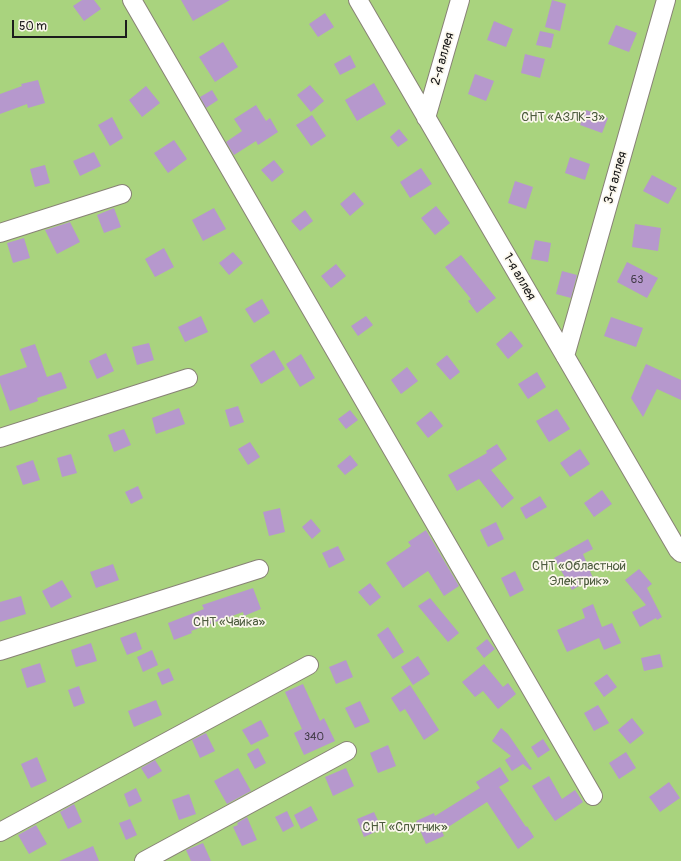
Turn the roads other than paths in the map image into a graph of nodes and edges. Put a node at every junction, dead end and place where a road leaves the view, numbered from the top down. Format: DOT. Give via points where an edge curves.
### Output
graph roads {
  1 [pos="132,0"];
  2 [pos="358,0"];
  3 [pos="460,0"];
  4 [pos="666,0"];
  5 [pos="426,118"];
  6 [pos="122,194"];
  7 [pos="0,233"];
  8 [pos="565,356"];
  9 [pos="188,378"];
  10 [pos="0,438"];
  11 [pos="681,553"];
  12 [pos="259,569"];
  13 [pos="0,651"];
  14 [pos="308,666"];
  15 [pos="347,751"];
  16 [pos="593,796"];
  17 [pos="0,832"];
  18 [pos="144,861"];
  1 -- 16 [label="street"];
  2 -- 5 [label="street, 1-я аллея"];
  3 -- 5 [label="street, 2-я аллея"];
  4 -- 8 [label="street, 3-я аллея"];
  5 -- 8 [label="street, 1-я аллея"];
  6 -- 7 [label="street"];
  8 -- 11 [label="street, 1-я аллея"];
  9 -- 10 [label="street"];
  12 -- 13 [label="street"];
  14 -- 17 [label="street"];
  15 -- 18 [label="street"];
}
